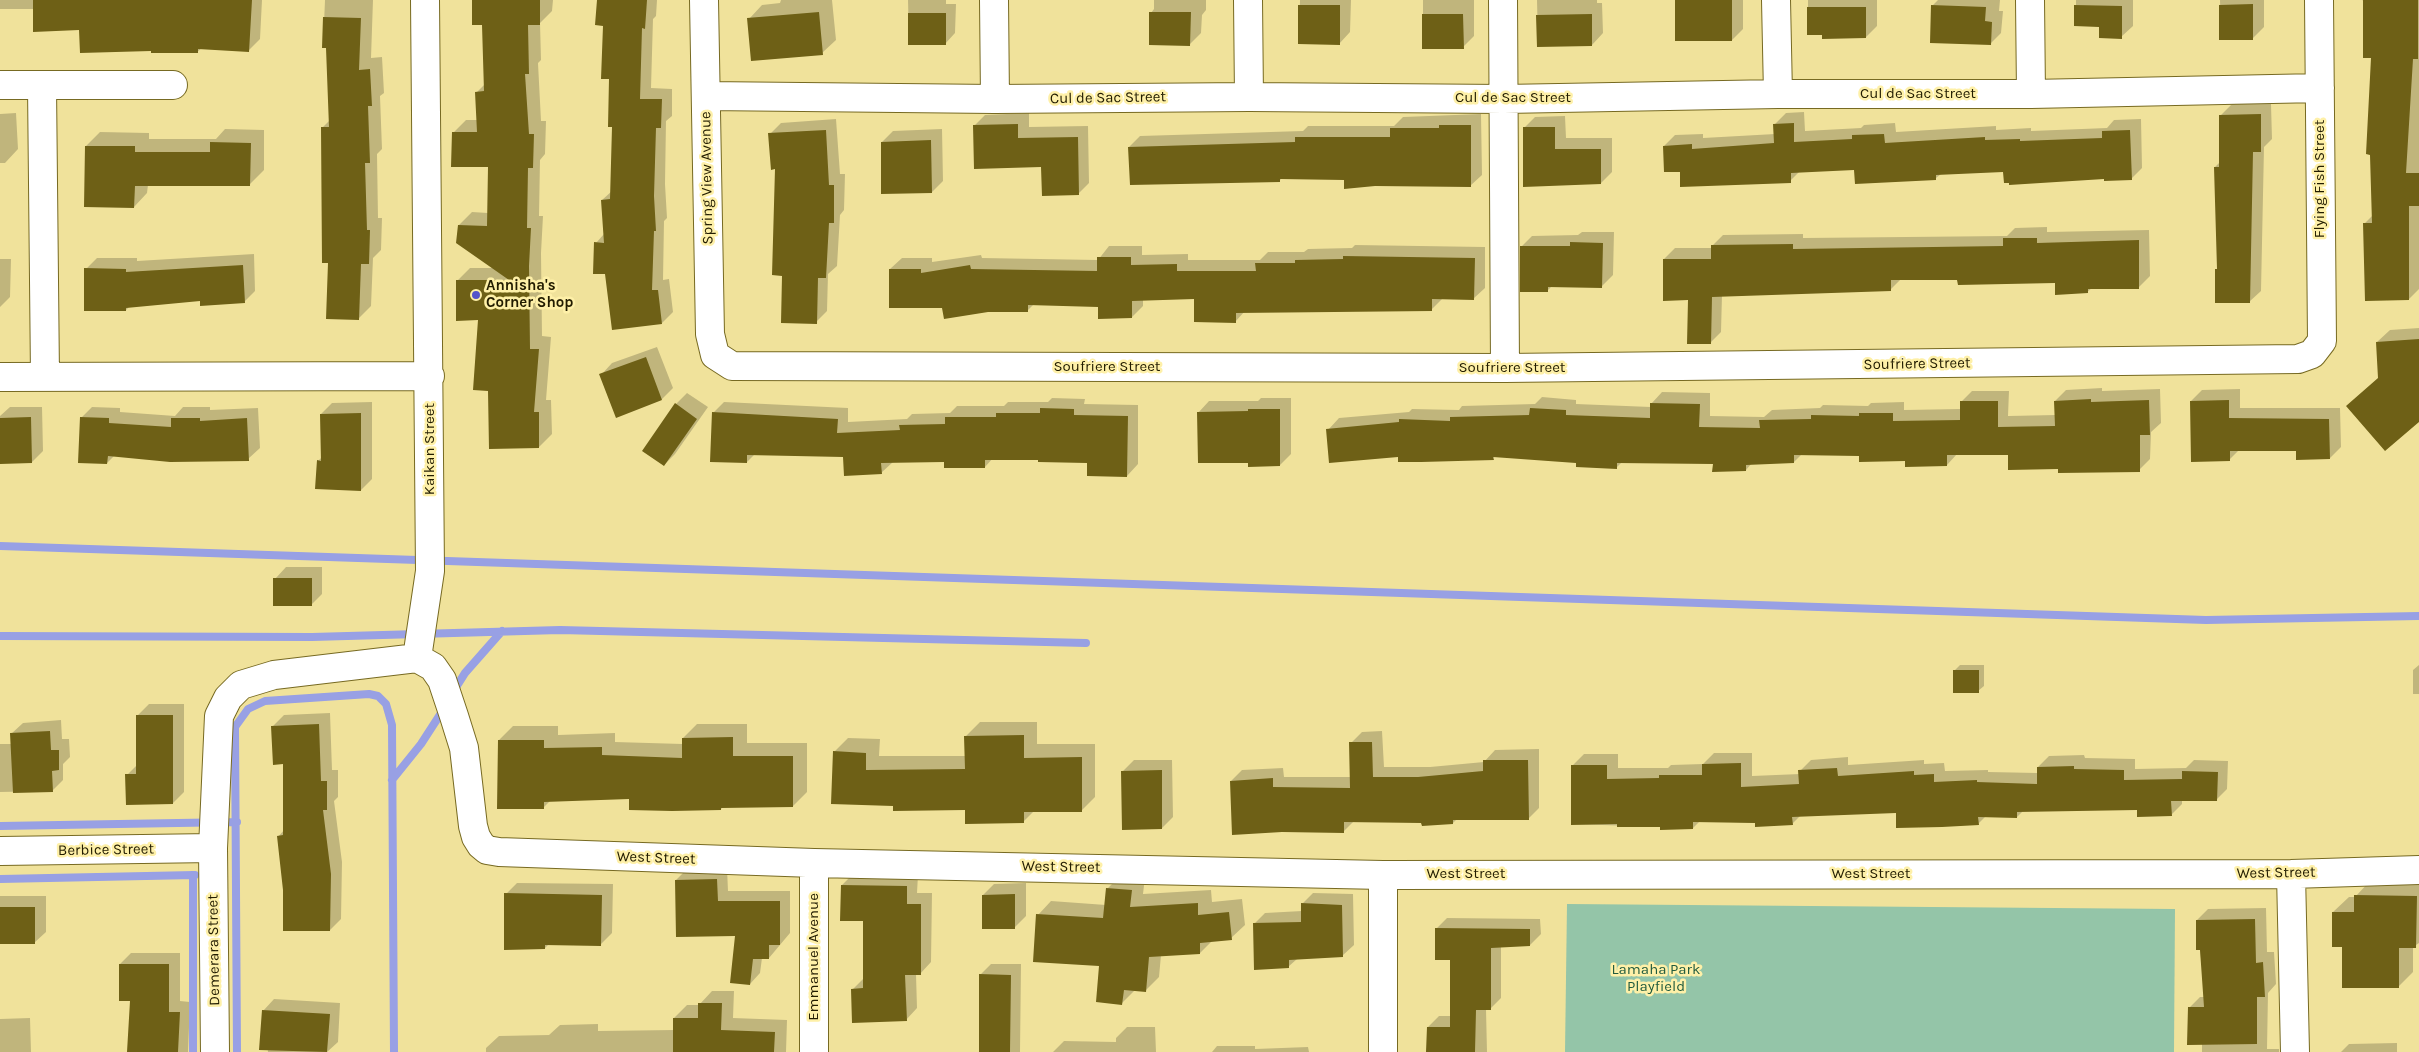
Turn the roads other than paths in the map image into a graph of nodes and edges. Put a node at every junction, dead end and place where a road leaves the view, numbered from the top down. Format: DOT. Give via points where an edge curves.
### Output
graph roads {
  1 [pos="425,0"];
  2 [pos="704,0"];
  3 [pos="994,0"];
  4 [pos="1248,0"];
  5 [pos="1503,0"];
  6 [pos="1776,0"];
  7 [pos="2030,0"];
  8 [pos="2319,0"];
  9 [pos="0,85"];
  10 [pos="173,85"];
  11 [pos="42,86"];
  12 [pos="2320,88"];
  13 [pos="1778,94"];
  14 [pos="2032,94"];
  15 [pos="706,96"];
  16 [pos="1249,97"];
  17 [pos="995,99"];
  18 [pos="1504,99"];
  19 [pos="2312,354"];
  20 [pos="715,356"];
  21 [pos="1505,368"];
  22 [pos="430,376"];
  23 [pos="0,377"];
  24 [pos="45,377"];
  25 [pos="417,658"];
  26 [pos="213,848"];
  27 [pos="0,851"];
  28 [pos="814,863"];
  29 [pos="2419,870"];
  30 [pos="1383,874"];
  31 [pos="2291,874"];
  32 [pos="215,1052"];
  33 [pos="814,1052"];
  34 [pos="1383,1052"];
  35 [pos="2295,1052"];
  1 -- 22 [label="street, Kaikan Street"];
  2 -- 15 [label="street, Spring View Avenue"];
  3 -- 17 [label="street"];
  4 -- 16 [label="street"];
  5 -- 18 [label="street"];
  6 -- 13 [label="street"];
  7 -- 14 [label="street"];
  8 -- 12 [label="street, Flying Fish Street"];
  9 -- 11 [label="street"];
  10 -- 11 [label="street"];
  11 -- 24 [label="street"];
  12 -- 14 [label="street, Cul de Sac Street"];
  12 -- 19 [label="street, Flying Fish Street" via="2322,341"];
  13 -- 14 [label="street, Cul de Sac Street"];
  13 -- 18 [label="street, Cul de Sac Street"];
  15 -- 17 [label="street, Cul de Sac Street"];
  15 -- 20 [label="street, Spring View Avenue" via="710,334"];
  16 -- 17 [label="street, Cul de Sac Street"];
  16 -- 18 [label="street, Cul de Sac Street"];
  18 -- 21 [label="street"];
  19 -- 21 [label="street, Soufriere Street" via="2298,359"];
  20 -- 21 [label="street, Soufriere Street" via="732,366"];
  22 -- 24 [label="street"];
  22 -- 25 [label="street, Kaikan Street" via="430,571"];
  23 -- 24 [label="street"];
  25 -- 26 [label="street, Demerara Street" via="274,675 241,685 228,698 219,716"];
  25 -- 28 [label="street, West Street" via="433,667 442,680 464,748 473,826 476,837 487,850"];
  26 -- 27 [label="street, Berbice Street"];
  26 -- 32 [label="street, Demerara Street"];
  28 -- 30 [label="street, West Street"];
  28 -- 33 [label="street, Emmanuel Avenue"];
  29 -- 31 [label="street, West Street"];
  30 -- 31 [label="street, West Street"];
  30 -- 34 [label="street"];
  31 -- 35 [label="street"];
}
